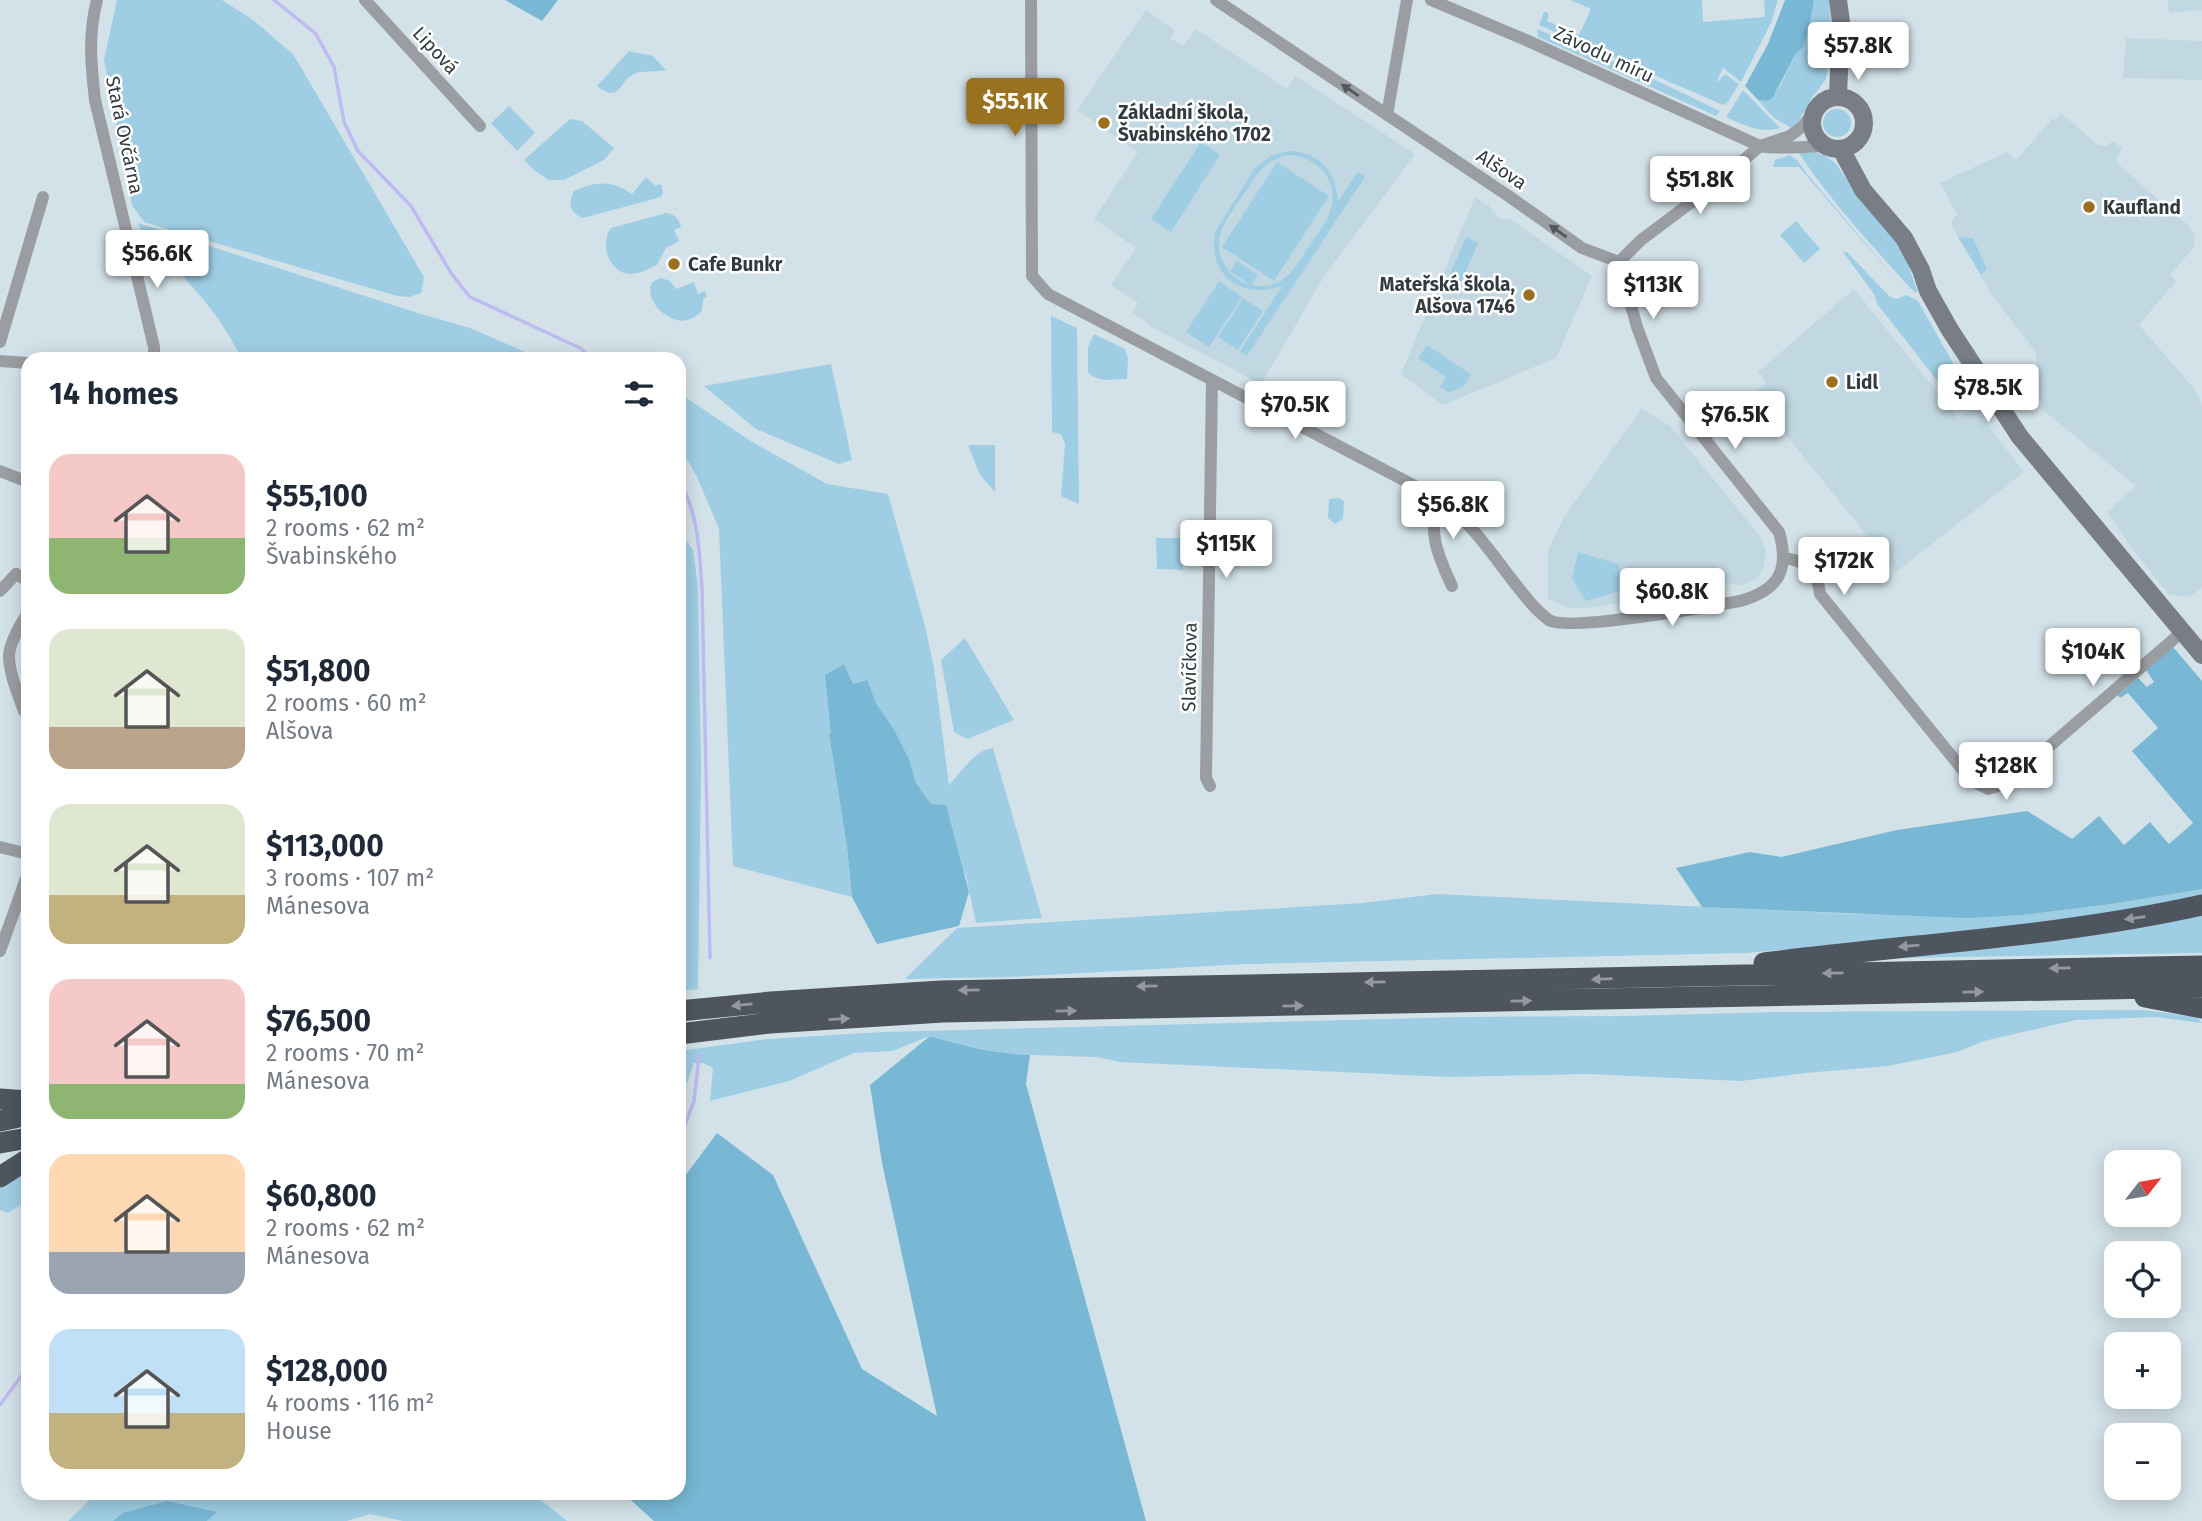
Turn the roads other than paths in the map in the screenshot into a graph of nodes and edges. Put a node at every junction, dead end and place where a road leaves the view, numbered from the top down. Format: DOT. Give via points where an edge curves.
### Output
graph roads {
  1 [pos="97,0"];
  2 [pos="365,0"];
  3 [pos="1031,0"];
  4 [pos="1216,0"];
  5 [pos="1408,0"];
  6 [pos="1431,0"];
  7 [pos="1838,0"];
  8 [pos="1838,96"];
  9 [pos="1813,113"];
  10 [pos="1387,115"];
  11 [pos="480,126"];
  12 [pos="1760,146"];
  13 [pos="1833,148"];
  14 [pos="43,197"];
  15 [pos="1619,262"];
  16 [pos="0,342"];
  17 [pos="154,352"];
  18 [pos="0,361"];
  19 [pos="21,362"];
  20 [pos="1212,380"];
  21 [pos="0,471"];
  22 [pos="21,479"];
  23 [pos="1438,498"];
  24 [pos="1784,558"];
  25 [pos="21,577"];
  26 [pos="1452,586"];
  27 [pos="0,591"];
  28 [pos="21,624"];
  29 [pos="2182,632"];
  30 [pos="2202,655"];
  31 [pos="21,702"];
  32 [pos="1210,786"];
  33 [pos="0,847"];
  34 [pos="21,852"];
  35 [pos="21,892"];
  36 [pos="2202,905"];
  37 [pos="0,951"];
  38 [pos="2202,965"];
  39 [pos="1670,976"];
  40 [pos="2202,987"];
  41 [pos="2108,989"];
  42 [pos="2202,1008"];
  43 [pos="686,1010"];
  44 [pos="686,1033"];
  45 [pos="0,1099"];
  46 [pos="21,1100"];
  47 [pos="21,1116"];
  48 [pos="0,1121"];
  49 [pos="21,1139"];
  50 [pos="0,1143"];
  51 [pos="21,1163"];
  52 [pos="0,1177"];
  1 -- 17 [label="street, Stará Ovčárna" via="90,59 95,100"];
  2 -- 11 [label="street, Lipová"];
  3 -- 20 [label="street" via="1032,276 1048,294"];
  10 -- 4 [label="street, Alšova, one-way"];
  5 -- 10 [label="street"];
  6 -- 12 [label="street, Závodu míru"];
  7 -- 8 [label="street"];
  8 -- 9 [label="street" via="1823,101"];
  8 -- 13 [label="street" via="1854,102 1863,117 1861,134 1849,146"];
  9 -- 12 [label="street" via="1790,136"];
  9 -- 13 [label="street" via="1812,128 1819,142"];
  15 -- 10 [label="street, Alšova, one-way" via="1581,248"];
  12 -- 13 [label="street, Závodu míru"];
  12 -- 15 [label="street"];
  13 -- 29 [label="street" via="1904,238 1950,330 2013,426"];
  14 -- 16 [label="street"];
  15 -- 24 [label="street" via="1656,377 1779,532"];
  18 -- 19 [label="street"];
  20 -- 23 [label="street"];
  20 -- 32 [label="street, Slavíčkova" via="1206,778"];
  21 -- 22 [label="street"];
  23 -- 24 [label="street" via="1468,524 1551,622 1598,622 1754,597 1778,579"];
  23 -- 26 [label="street" via="1433,534"];
  24 -- 29 [label="street" via="1807,565 1818,580 1820,594 1886,676 1971,780 1988,789 2023,768"];
  25 -- 27 [label="street" via="16,574"];
  28 -- 31 [label="street" via="9,653"];
  29 -- 30 [label="street"];
  33 -- 34 [label="street"];
  35 -- 37 [label="street"];
  36 -- 39 [label="highway, one-way" via="1967,941"];
  38 -- 39 [label="highway, one-way"];
  39 -- 43 [label="highway, one-way" via="941,991"];
  40 -- 41 [label="highway"];
  41 -- 42 [label="highway"];
  44 -- 41 [label="highway, one-way" via="943,1012"];
  45 -- 46 [label="highway"];
  47 -- 48 [label="highway"];
  49 -- 50 [label="highway"];
  51 -- 52 [label="highway"];
}
